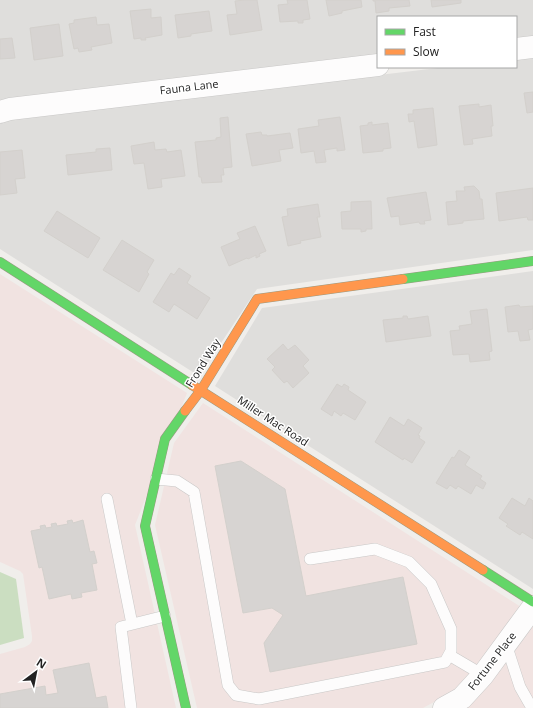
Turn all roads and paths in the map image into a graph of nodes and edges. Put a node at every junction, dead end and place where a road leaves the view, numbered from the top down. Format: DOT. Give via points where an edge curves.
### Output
graph roads {
  1 [pos="533,46"];
  2 [pos="517,49"];
  3 [pos="377,65"];
  4 [pos="0,112"];
  5 [pos="533,260"];
  6 [pos="0,262"];
  7 [pos="201,390"];
  8 [pos="156,479"];
  9 [pos="107,499"];
  10 [pos="310,560"];
  11 [pos="533,602"];
  12 [pos="533,607"];
  13 [pos="165,616"];
  14 [pos="132,624"];
  15 [pos="506,644"];
  16 [pos="449,655"];
  17 [pos="483,675"];
  18 [pos="265,703"];
  19 [pos="131,708"];
  20 [pos="186,708"];
  21 [pos="444,708"];
  22 [pos="532,708"];
  1 -- 2 [label="street"];
  3 -- 4 [label="street, Fauna Lane"];
  5 -- 7 [label="street, Frond Way" via="257,299"];
  6 -- 7 [label="street, Miller Mac Road"];
  7 -- 8 [label="street, Frond Way" via="164,439"];
  7 -- 11 [label="street, Miller Mac Road"];
  8 -- 13 [label="street, Frond Way" via="145,526"];
  8 -- 18 [label="lane" via="177,481 194,492 228,685 236,695 259,699"];
  9 -- 14 [label="lane"];
  10 -- 16 [label="lane" via="376,549 409,562 431,584 452,629"];
  12 -- 15 [label="street, Fortune Place"];
  13 -- 14 [label="lane"];
  13 -- 20 [label="street, Frond Way"];
  14 -- 19 [label="lane" via="121,627"];
  15 -- 17 [label="street, Fortune Place"];
  15 -- 22 [label="lane" via="520,687"];
  16 -- 17 [label="lane"];
  16 -- 18 [label="lane" via="444,662"];
  17 -- 21 [label="street, Fortune Place" via="462,698"];
}
